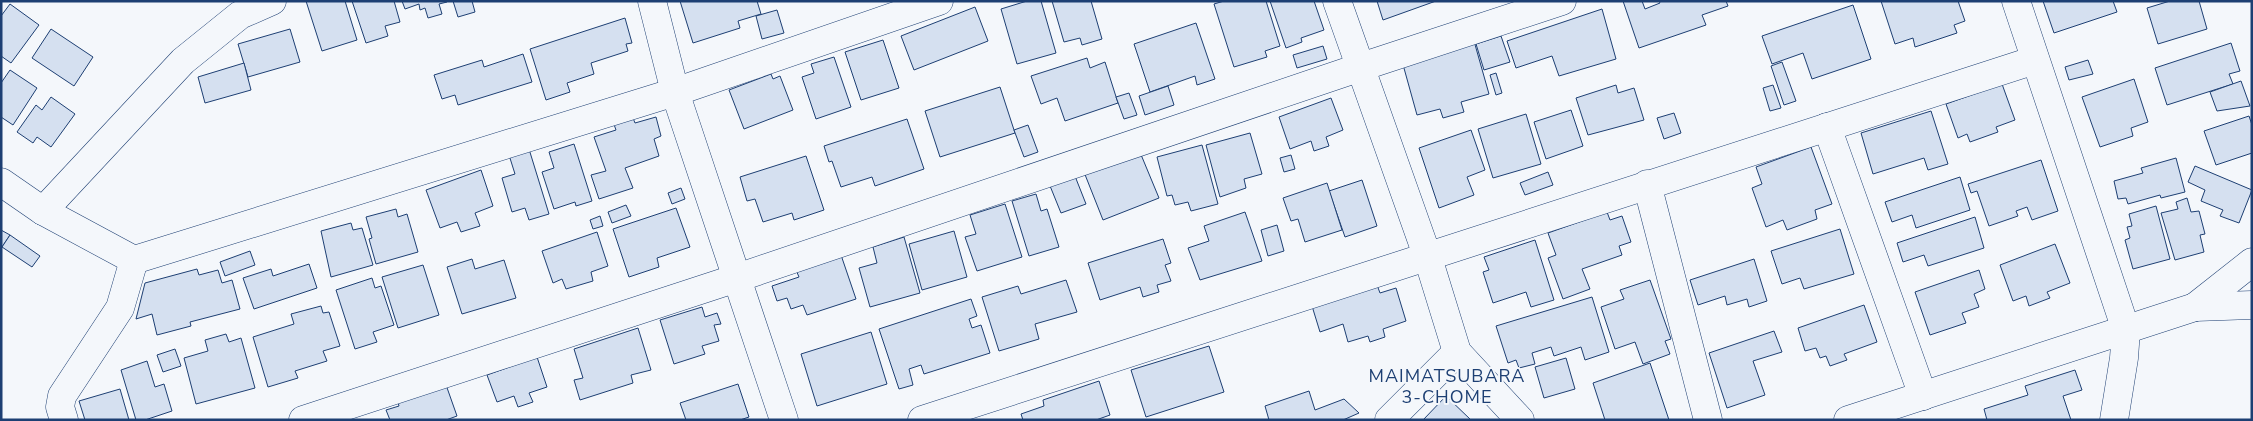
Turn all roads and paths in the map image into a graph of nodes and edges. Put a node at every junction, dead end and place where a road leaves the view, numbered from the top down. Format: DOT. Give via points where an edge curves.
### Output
graph roads {
  1 [pos="272,1"];
  2 [pos="652,1"];
  3 [pos="939,1"];
  4 [pos="1337,1"];
  5 [pos="1562,1"];
  6 [pos="2016,1"];
  7 [pos="234,8"];
  8 [pos="2035,60"];
  9 [pos="1361,66"];
  10 [pos="676,92"];
  11 [pos="1827,127"];
  12 [pos="1,182"];
  13 [pos="1648,184"];
  14 [pos="43,211"];
  15 [pos="1428,258"];
  16 [pos="134,260"];
  17 [pos="2252,262"];
  18 [pos="737,278"];
  19 [pos="2252,305"];
  20 [pos="2195,307"];
  21 [pos="2126,330"];
  22 [pos="1457,352"];
  23 [pos="1923,396"];
  24 [pos="64,420"];
  25 [pos="303,420"];
  26 [pos="784,420"];
  27 [pos="922,420"];
  28 [pos="1389,420"];
  29 [pos="1520,420"];
  30 [pos="1708,420"];
  31 [pos="1848,420"];
  32 [pos="2114,420"];
  1 -- 7 [label="street"];
  2 -- 10 [label="street"];
  3 -- 10 [label="street"];
  4 -- 9 [label="street"];
  5 -- 9 [label="street"];
  6 -- 8 [label="street"];
  7 -- 14 [label="street"];
  8 -- 11 [label="street"];
  8 -- 21 [label="street"];
  9 -- 15 [label="street"];
  9 -- 18 [label="street"];
  10 -- 16 [label="street"];
  10 -- 18 [label="street"];
  11 -- 13 [label="street"];
  11 -- 23 [label="street"];
  12 -- 14 [label="street"];
  13 -- 15 [label="street"];
  13 -- 30 [label="street"];
  14 -- 16 [label="street"];
  15 -- 22 [label="street"];
  15 -- 27 [label="street"];
  16 -- 24 [label="street" via="120,308 62,396 60,407"];
  17 -- 20 [label="street"];
  18 -- 25 [label="street"];
  18 -- 26 [label="street"];
  19 -- 20 [label="street"];
  20 -- 21 [label="street"];
  21 -- 23 [label="street"];
  21 -- 32 [label="street"];
  22 -- 28 [label="street"];
  22 -- 29 [label="street"];
  23 -- 31 [label="street"];
}
